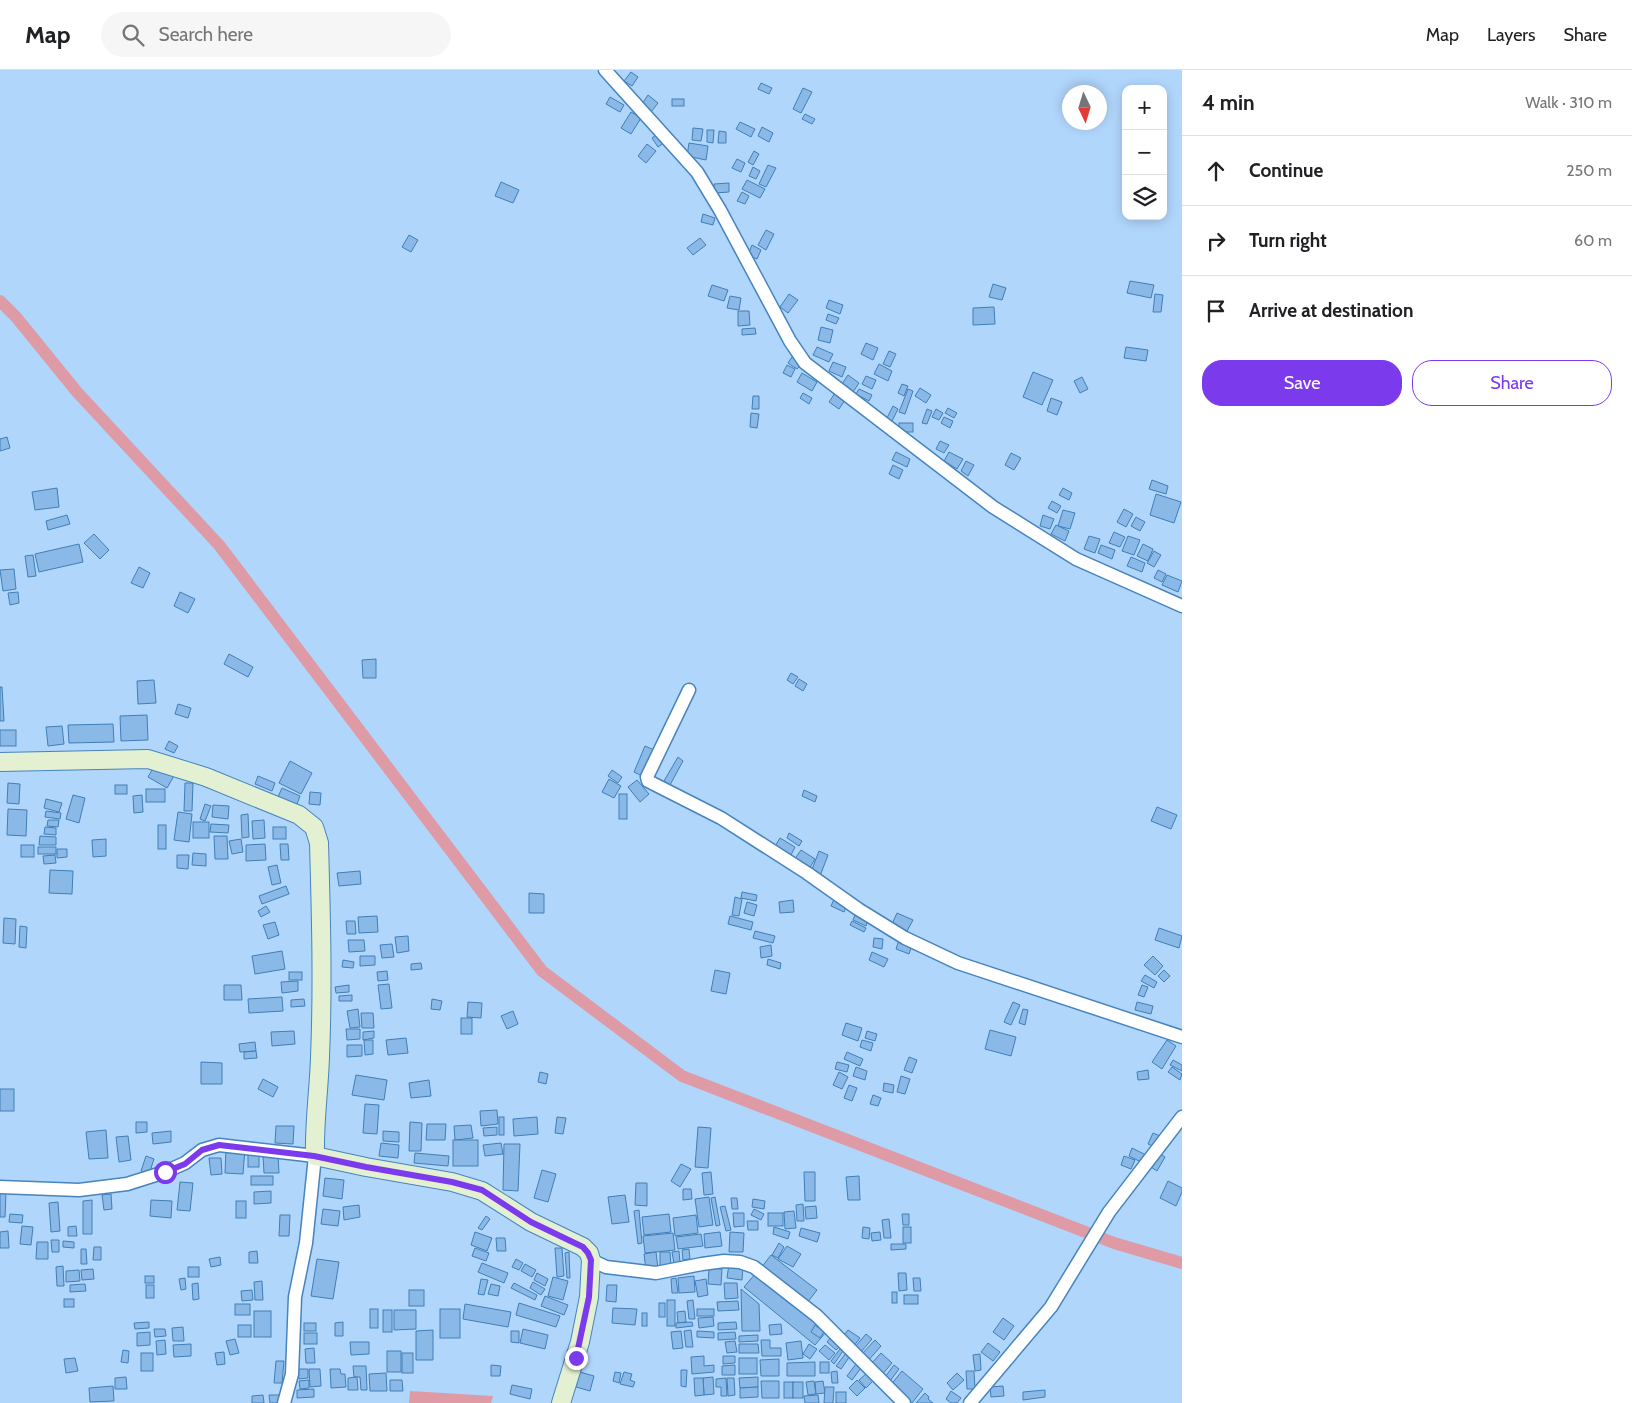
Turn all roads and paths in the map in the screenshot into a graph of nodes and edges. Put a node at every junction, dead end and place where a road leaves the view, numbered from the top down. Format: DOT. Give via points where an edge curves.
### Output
graph roads {
  1 [pos="605,70"];
  2 [pos="1182,606"];
  3 [pos="690,690"];
  4 [pos="0,762"];
  5 [pos="1182,1037"];
  6 [pos="1182,1117"];
  7 [pos="314,1156"];
  8 [pos="0,1187"];
  9 [pos="591,1260"];
  10 [pos="284,1403"];
  11 [pos="561,1403"];
  12 [pos="904,1403"];
  13 [pos="970,1403"];
  1 -- 2 [label="street" via="697,172 805,363 992,507 1076,559"];
  3 -- 5 [label="street" via="647,777 648,781 721,818 905,938 958,964"];
  4 -- 7 [label="main road" via="148,759 206,777 299,815 314,827 319,843 322,962"];
  6 -- 13 [label="street" via="1108,1212 1051,1306"];
  7 -- 8 [label="street" via="219,1145 202,1150 185,1164 128,1184 79,1190"];
  7 -- 9 [label="main road" via="482,1190 531,1222 583,1247"];
  7 -- 10 [label="street" via="306,1243 295,1297 292,1374"];
  9 -- 11 [label="main road" via="589,1297 580,1342"];
  9 -- 12 [label="street" via="606,1267 656,1273 724,1261 754,1267 817,1316"];
}
